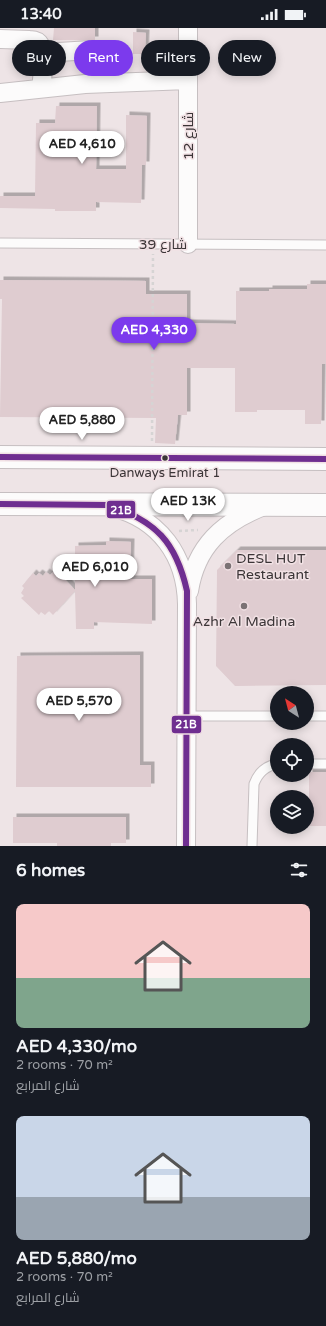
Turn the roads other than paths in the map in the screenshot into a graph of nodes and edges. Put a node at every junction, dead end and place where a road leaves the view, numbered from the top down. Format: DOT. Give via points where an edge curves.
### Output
graph roads {
  1 [pos="188,28"];
  2 [pos="0,40"];
  3 [pos="12,40"];
  4 [pos="66,52"];
  5 [pos="42,76"];
  6 [pos="188,80"];
  7 [pos="107,83"];
  8 [pos="41,88"];
  9 [pos="0,93"];
  10 [pos="0,243"];
  11 [pos="188,244"];
  12 [pos="326,245"];
  13 [pos="0,457"];
  14 [pos="326,459"];
  15 [pos="0,504"];
  16 [pos="268,505"];
  17 [pos="326,505"];
  18 [pos="108,506"];
  19 [pos="187,604"];
  20 [pos="187,716"];
  21 [pos="270,716"];
  22 [pos="314,716"];
  23 [pos="326,716"];
  24 [pos="314,764"];
  25 [pos="326,764"];
  26 [pos="270,766"];
  27 [pos="186,846"];
  28 [pos="252,846"];
  1 -- 6 [label="street, شارع 12"];
  2 -- 3 [label="street"];
  4 -- 7 [label="street" via="98,52 106,62"];
  5 -- 8 [label="street"];
  6 -- 7 [label="street"];
  6 -- 11 [label="street, شارع 12"];
  7 -- 8 [label="street"];
  8 -- 9 [label="street"];
  10 -- 11 [label="lane, شارع 39"];
  11 -- 12 [label="lane, شارع 39"];
  13 -- 14 [label="main road"];
  15 -- 18 [label="main road"];
  16 -- 17 [label="main road"];
  16 -- 18 [label="main road"];
  16 -- 19 [label="street" via="235,519 214,536 192,575"];
  18 -- 19 [label="street" via="140,518 166,540 181,565"];
  19 -- 20 [label="street"];
  20 -- 21 [label="lane"];
  20 -- 27 [label="street"];
  22 -- 23 [label="lane"];
  24 -- 25 [label="lane"];
  26 -- 28 [label="lane" via="259,774 254,784"];
}
